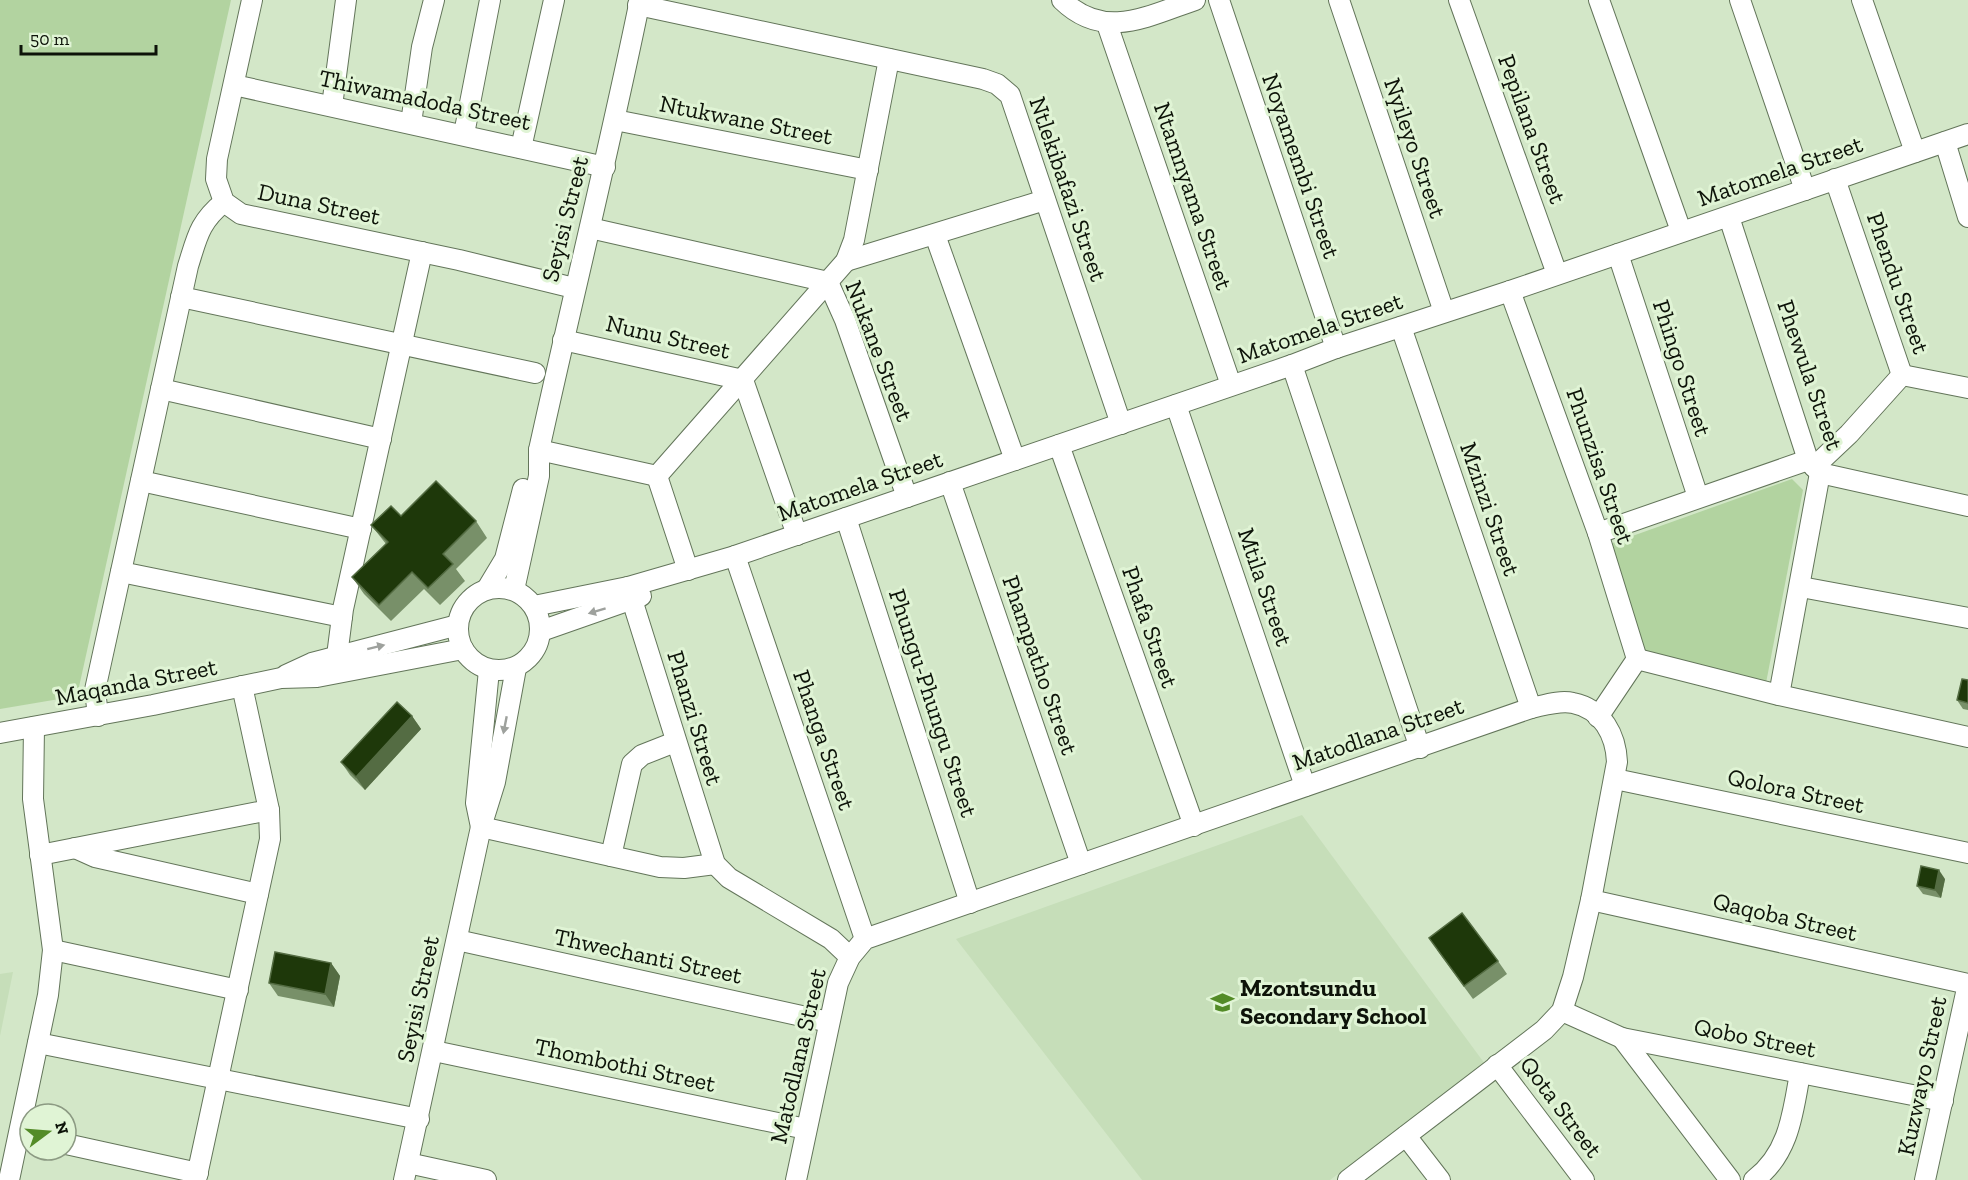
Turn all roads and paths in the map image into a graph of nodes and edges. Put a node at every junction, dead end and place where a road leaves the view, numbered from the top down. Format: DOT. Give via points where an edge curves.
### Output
graph roads {
  1 [pos="252,0"];
  2 [pos="346,0"];
  3 [pos="434,0"];
  4 [pos="490,0"];
  5 [pos="554,0"];
  6 [pos="1062,0"];
  7 [pos="1195,0"];
  8 [pos="1219,0"];
  9 [pos="1339,0"];
  10 [pos="1459,0"];
  11 [pos="1599,0"];
  12 [pos="1740,0"];
  13 [pos="1862,0"];
  14 [pos="639,3"];
  15 [pos="1107,24"];
  16 [pos="889,59"];
  17 [pos="234,85"];
  18 [pos="332,106"];
  19 [pos="615,120"];
  20 [pos="411,123"];
  21 [pos="464,134"];
  22 [pos="1968,134"];
  23 [pos="1945,142"];
  24 [pos="522,148"];
  25 [pos="1915,153"];
  26 [pos="605,167"];
  27 [pos="868,170"];
  28 [pos="1835,179"];
  29 [pos="1805,190"];
  30 [pos="1046,200"];
  31 [pos="224,202"];
  32 [pos="1729,217"];
  33 [pos="1968,217"];
  34 [pos="590,228"];
  35 [pos="1681,231"];
  36 [pos="935,235"];
  37 [pos="422,252"];
  38 [pos="1618,254"];
  39 [pos="846,261"];
  40 [pos="1557,274"];
  41 [pos="828,282"];
  42 [pos="574,288"];
  43 [pos="1510,291"];
  44 [pos="181,297"];
  45 [pos="1444,312"];
  46 [pos="1401,327"];
  47 [pos="563,340"];
  48 [pos="402,345"];
  49 [pos="1336,348"];
  50 [pos="1292,365"];
  51 [pos="536,372"];
  52 [pos="1902,375"];
  53 [pos="744,380"];
  54 [pos="1230,385"];
  55 [pos="1968,388"];
  56 [pos="161,389"];
  57 [pos="1176,405"];
  58 [pos="1121,424"];
  59 [pos="381,439"];
  60 [pos="1059,445"];
  61 [pos="538,450"];
  62 [pos="1015,460"];
  63 [pos="1814,466"];
  64 [pos="141,481"];
  65 [pos="950,482"];
  66 [pos="660,483"];
  67 [pos="907,497"];
  68 [pos="1698,497"];
  69 [pos="1968,506"];
  70 [pos="846,518"];
  71 [pos="361,529"];
  72 [pos="1598,533"];
  73 [pos="797,535"];
  74 [pos="735,556"];
  75 [pos="688,570"];
  76 [pos="121,572"];
  77 [pos="1801,586"];
  78 [pos="487,589"];
  79 [pos="514,590"];
  80 [pos="629,594"];
  81 [pos="534,606"];
  82 [pos="342,617"];
  83 [pos="1968,618"];
  84 [pos="458,625"];
  85 [pos="541,631"];
  86 [pos="463,649"];
  87 [pos="337,656"];
  88 [pos="1637,659"];
  89 [pos="516,668"];
  90 [pos="489,670"];
  91 [pos="281,678"];
  92 [pos="242,686"];
  93 [pos="1779,695"];
  94 [pos="1531,708"];
  95 [pos="98,716"];
  96 [pos="1598,717"];
  97 [pos="34,727"];
  98 [pos="0,733"];
  99 [pos="1968,737"];
  100 [pos="675,742"];
  101 [pos="1420,748"];
  102 [pos="1615,779"];
  103 [pos="1305,786"];
  104 [pos="269,810"];
  105 [pos="1194,826"];
  106 [pos="481,827"];
  107 [pos="75,848"];
  108 [pos="1968,853"];
  109 [pos="40,855"];
  110 [pos="611,856"];
  111 [pos="714,864"];
  112 [pos="1081,864"];
  113 [pos="258,894"];
  114 [pos="1591,900"];
  115 [pos="970,903"];
  116 [pos="865,939"];
  117 [pos="457,940"];
  118 [pos="52,950"];
  119 [pos="850,957"];
  120 [pos="1968,984"];
  121 [pos="238,990"];
  122 [pos="1562,1011"];
  123 [pos="829,1022"];
  124 [pos="1622,1038"];
  125 [pos="38,1043"];
  126 [pos="434,1051"];
  127 [pos="1497,1065"];
  128 [pos="1800,1073"];
  129 [pos="218,1078"];
  130 [pos="1942,1101"];
  131 [pos="29,1102"];
  132 [pos="419,1119"];
  133 [pos="806,1129"];
  134 [pos="1406,1136"];
  135 [pos="78,1147"];
  136 [pos="18,1153"];
  137 [pos="406,1171"];
  138 [pos="197,1177"];
  139 [pos="9,1180"];
  140 [pos="486,1180"];
  141 [pos="796,1180"];
  142 [pos="1348,1180"];
  143 [pos="1440,1180"];
  144 [pos="1584,1180"];
  145 [pos="1730,1180"];
  146 [pos="1754,1180"];
  147 [pos="1925,1180"];
  1 -- 17 [label="street, Duna Street"];
  2 -- 18 [label="street"];
  3 -- 20 [label="street" via="422,47"];
  4 -- 21 [label="street"];
  5 -- 24 [label="street"];
  6 -- 15 [label="street" via="1085,16"];
  7 -- 15 [label="street" via="1128,23"];
  8 -- 49 [label="street, Noyamembi Street"];
  9 -- 45 [label="street, Nyileyo Street"];
  10 -- 40 [label="street, Pepilana Street"];
  11 -- 35 [label="street"];
  12 -- 29 [label="street"];
  13 -- 25 [label="street"];
  14 -- 16 [label="street, Ntlekibafazi Street"];
  14 -- 19 [label="street, Seyisi Street"];
  15 -- 54 [label="street, Ntamnyama Street"];
  16 -- 27 [label="street"];
  16 -- 30 [label="street, Ntlekibafazi Street" via="983,79 1010,95"];
  17 -- 18 [label="street, Thiwamadoda Street"];
  17 -- 31 [label="street, Duna Street" via="217,159 217,188"];
  18 -- 20 [label="street, Thiwamadoda Street"];
  19 -- 26 [label="street, Seyisi Street"];
  19 -- 27 [label="street, Ntukwane Street"];
  20 -- 21 [label="street, Thiwamadoda Street"];
  21 -- 24 [label="street, Thiwamadoda Street"];
  22 -- 23 [label="street, Matomela Street"];
  23 -- 25 [label="street, Matomela Street"];
  23 -- 33 [label="street"];
  24 -- 26 [label="street, Thiwamadoda Street"];
  25 -- 28 [label="street, Matomela Street"];
  26 -- 34 [label="street, Seyisi Street"];
  27 -- 39 [label="street"];
  28 -- 29 [label="street, Matomela Street"];
  28 -- 52 [label="street, Phendu Street"];
  29 -- 32 [label="street, Matomela Street"];
  30 -- 36 [label="street"];
  30 -- 58 [label="street, Ntlekibafazi Street"];
  31 -- 37 [label="street, Duna Street" via="241,214"];
  31 -- 44 [label="street" via="199,229"];
  32 -- 35 [label="street, Matomela Street"];
  32 -- 63 [label="street, Phewula Street"];
  34 -- 41 [label="street, Nukane Street"];
  34 -- 42 [label="street, Seyisi Street"];
  35 -- 38 [label="street, Matomela Street"];
  36 -- 39 [label="street"];
  36 -- 62 [label="street"];
  37 -- 42 [label="street, Duna Street"];
  37 -- 48 [label="street"];
  38 -- 40 [label="street, Matomela Street"];
  38 -- 68 [label="street, Phingo Street"];
  39 -- 41 [label="street"];
  40 -- 43 [label="street, Matomela Street"];
  41 -- 53 [label="street"];
  41 -- 67 [label="street, Nukane Street"];
  42 -- 47 [label="street, Seyisi Street"];
  43 -- 45 [label="street, Matomela Street"];
  43 -- 72 [label="street, Phunzisa Street"];
  44 -- 48 [label="street"];
  44 -- 56 [label="street"];
  45 -- 46 [label="street, Matomela Street"];
  46 -- 49 [label="street, Matomela Street"];
  46 -- 94 [label="street, Mzinzi Street"];
  47 -- 53 [label="street, Nunu Street"];
  47 -- 61 [label="street, Seyisi Street"];
  48 -- 51 [label="street"];
  48 -- 59 [label="street"];
  49 -- 50 [label="street, Matomela Street"];
  50 -- 54 [label="street, Matomela Street"];
  50 -- 101 [label="street"];
  52 -- 55 [label="street, Phendu Street"];
  52 -- 63 [label="street"];
  53 -- 66 [label="street"];
  53 -- 73 [label="street, Nunu Street"];
  54 -- 57 [label="street, Matomela Street"];
  56 -- 59 [label="street"];
  56 -- 64 [label="street"];
  57 -- 58 [label="street, Matomela Street"];
  57 -- 103 [label="street, Mtila Street"];
  58 -- 60 [label="street, Matomela Street"];
  59 -- 71 [label="street"];
  60 -- 62 [label="street, Matomela Street"];
  60 -- 105 [label="street, Phafa Street"];
  61 -- 66 [label="street"];
  61 -- 78 [label="street, Seyisi Street" via="528,470 505,559"];
  61 -- 79 [label="street, Seyisi Street" via="539,476"];
  62 -- 65 [label="street, Matomela Street"];
  63 -- 68 [label="street"];
  63 -- 69 [label="street, Phewula Street"];
  63 -- 77 [label="street"];
  64 -- 71 [label="street"];
  64 -- 76 [label="street"];
  65 -- 67 [label="street, Matomela Street"];
  65 -- 112 [label="street, Phampatho Street"];
  66 -- 75 [label="street"];
  67 -- 70 [label="street, Matomela Street"];
  68 -- 72 [label="street"];
  70 -- 73 [label="street, Matomela Street"];
  70 -- 115 [label="street, Phungu-Phungu Street"];
  71 -- 82 [label="street"];
  72 -- 88 [label="street, Phunzisa Street"];
  73 -- 74 [label="street, Matomela Street"];
  74 -- 75 [label="street, Matomela Street"];
  74 -- 116 [label="street, Phanga Street"];
  75 -- 80 [label="street, Matomela Street" via="676,580"];
  76 -- 82 [label="street"];
  76 -- 95 [label="street" via="95,690"];
  77 -- 83 [label="street"];
  77 -- 93 [label="street"];
  78 -- 79 [label="street"];
  78 -- 84 [label="street" via="467,603"];
  79 -- 81 [label="street"];
  80 -- 81 [label="street, Matomela Street"];
  80 -- 85 [label="street, Matomela Street, one-way"];
  80 -- 100 [label="street, Phanzi Street"];
  81 -- 85 [label="street"];
  82 -- 87 [label="street"];
  84 -- 86 [label="street"];
  87 -- 84 [label="street, Maqanda Street, one-way"];
  85 -- 89 [label="street" via="536,649"];
  86 -- 90 [label="street" via="476,664"];
  86 -- 91 [label="street, Maqanda Street" via="317,677"];
  87 -- 91 [label="street, Maqanda Street"];
  88 -- 93 [label="street"];
  88 -- 96 [label="street"];
  89 -- 90 [label="street"];
  89 -- 106 [label="street, Seyisi Street, one-way" via="495,782"];
  90 -- 106 [label="street, Seyisi Street" via="476,803"];
  91 -- 92 [label="street, Maqanda Street"];
  92 -- 95 [label="street, Maqanda Street"];
  92 -- 104 [label="street"];
  93 -- 99 [label="street"];
  94 -- 96 [label="street, Matodlana Street" via="1574,703"];
  94 -- 101 [label="street, Matodlana Street"];
  95 -- 97 [label="street, Maqanda Street"];
  96 -- 102 [label="street, Matodlana Street" via="1615,739"];
  97 -- 98 [label="street, Maqanda Street"];
  97 -- 109 [label="street" via="33,799"];
  100 -- 110 [label="street" via="642,755 632,764"];
  100 -- 111 [label="street, Phanzi Street"];
  101 -- 103 [label="street, Matodlana Street"];
  102 -- 108 [label="street, Qolora Street"];
  102 -- 114 [label="street, Matodlana Street"];
  103 -- 105 [label="street, Matodlana Street"];
  104 -- 107 [label="street"];
  104 -- 113 [label="street" via="270,839"];
  105 -- 112 [label="street, Matodlana Street"];
  106 -- 110 [label="street"];
  106 -- 117 [label="street, Seyisi Street"];
  107 -- 109 [label="street"];
  107 -- 113 [label="street" via="95,857"];
  109 -- 118 [label="street"];
  110 -- 111 [label="street" via="674,868"];
  111 -- 119 [label="street" via="729,878 831,939"];
  112 -- 115 [label="street, Matodlana Street"];
  113 -- 121 [label="street"];
  114 -- 120 [label="street, Qaqoba Street"];
  114 -- 122 [label="street, Matodlana Street"];
  115 -- 116 [label="street, Matodlana Street"];
  116 -- 119 [label="street, Matodlana Street"];
  117 -- 123 [label="street, Thwechanti Street"];
  117 -- 126 [label="street, Seyisi Street"];
  118 -- 121 [label="street"];
  118 -- 125 [label="street"];
  119 -- 123 [label="street, Matodlana Street" via="838,983"];
  120 -- 130 [label="street, Kuzwayo Street"];
  121 -- 129 [label="street"];
  122 -- 124 [label="street, Qobo Street"];
  122 -- 127 [label="street" via="1544,1030"];
  123 -- 133 [label="street, Matodlana Street"];
  124 -- 128 [label="street, Qobo Street"];
  124 -- 145 [label="street"];
  125 -- 129 [label="street"];
  125 -- 131 [label="street"];
  126 -- 132 [label="street, Seyisi Street"];
  126 -- 133 [label="street, Thombothi Street"];
  127 -- 134 [label="street"];
  127 -- 144 [label="street, Qota Street"];
  128 -- 130 [label="street, Qobo Street"];
  128 -- 146 [label="street" via="1785,1142 1771,1165"];
  129 -- 132 [label="street"];
  129 -- 138 [label="street"];
  130 -- 147 [label="street, Kuzwayo Street"];
  132 -- 137 [label="street, Seyisi Street"];
  133 -- 141 [label="street, Matodlana Street"];
  134 -- 142 [label="street"];
  134 -- 143 [label="street"];
  135 -- 138 [label="street"];
  136 -- 139 [label="street"];
  137 -- 140 [label="street"];
}
